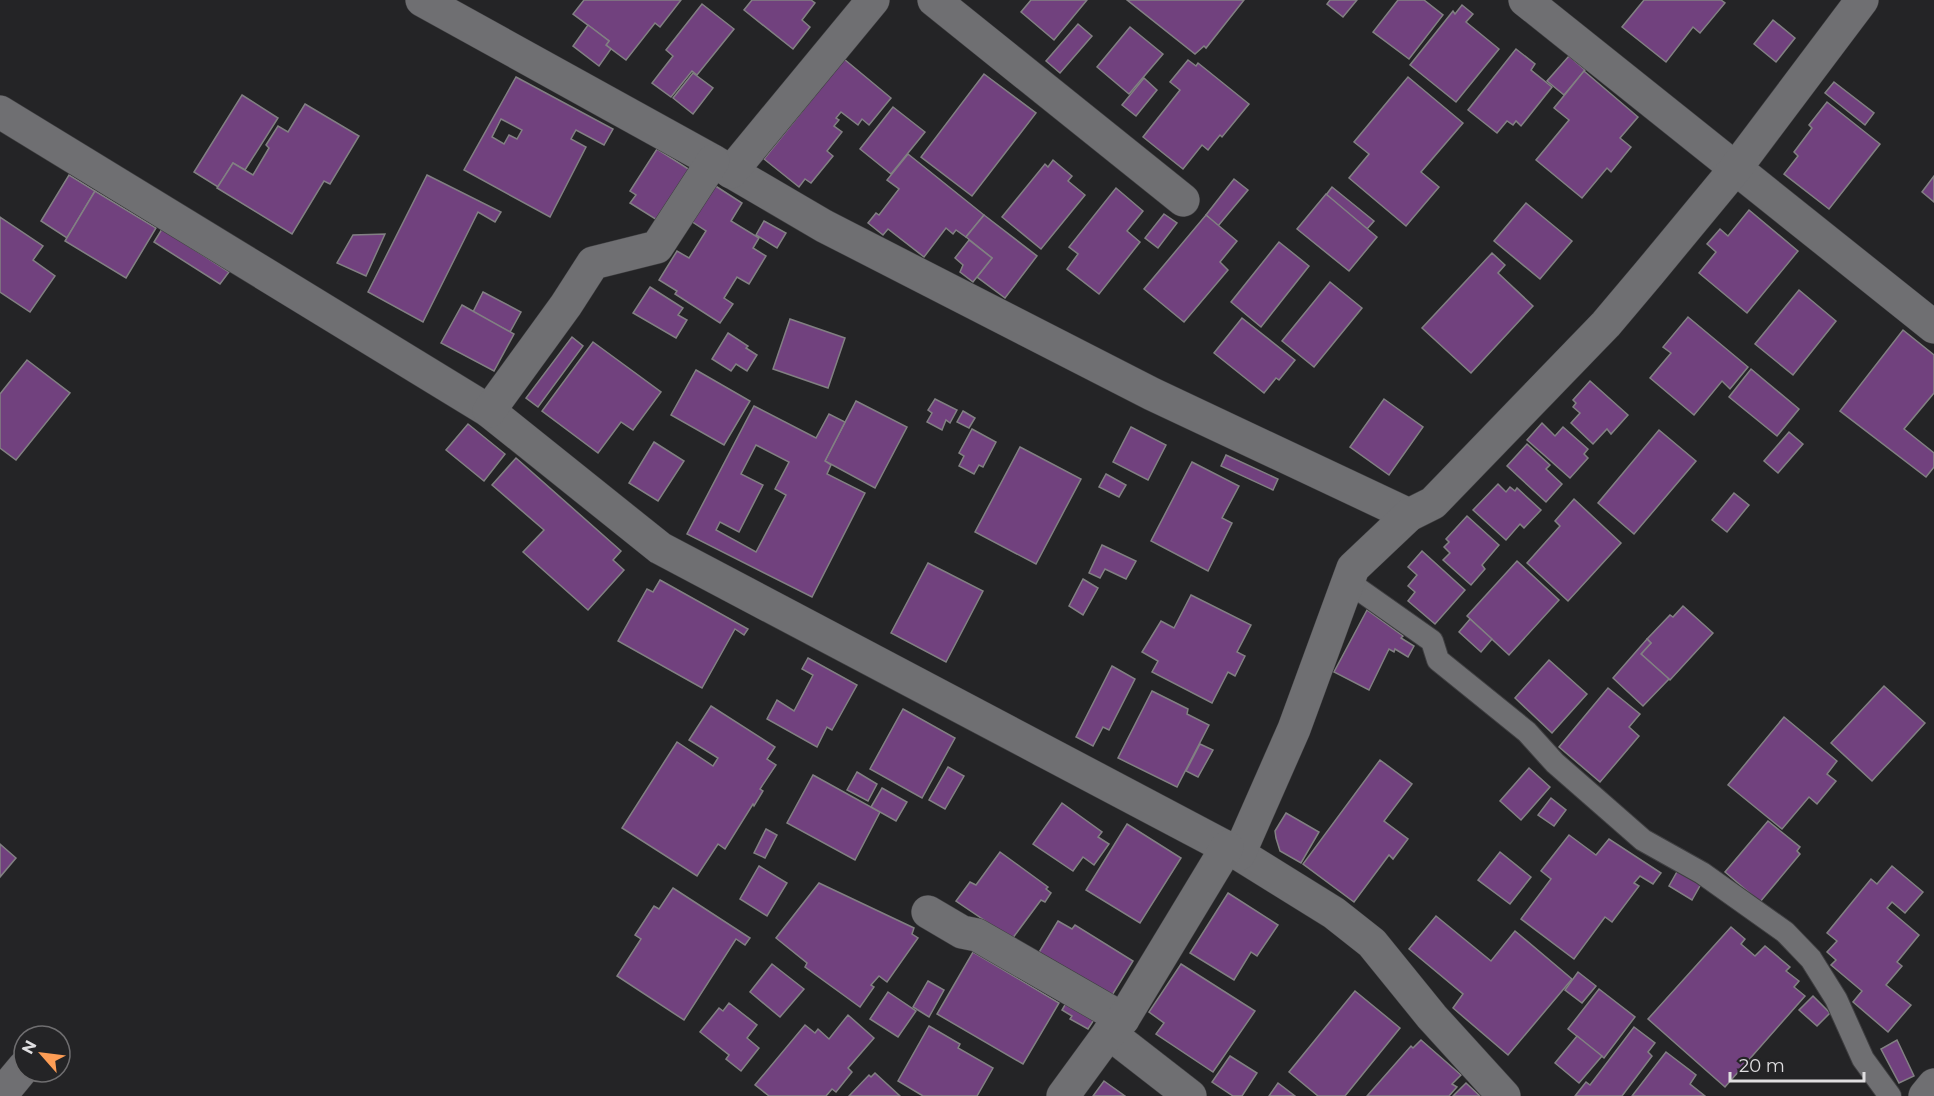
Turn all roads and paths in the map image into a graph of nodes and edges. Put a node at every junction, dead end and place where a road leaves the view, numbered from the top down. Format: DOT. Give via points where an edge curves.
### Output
graph roads {
  1 [pos="422,0"];
  2 [pos="873,0"];
  3 [pos="934,0"];
  4 [pos="1525,0"];
  5 [pos="1862,0"];
  6 [pos="0,112"];
  7 [pos="722,167"];
  8 [pos="1735,169"];
  9 [pos="1183,201"];
  10 [pos="1934,327"];
  11 [pos="489,411"];
  12 [pos="1410,515"];
  13 [pos="1347,581"];
  14 [pos="1233,851"];
  15 [pos="928,912"];
  16 [pos="1116,1026"];
  17 [pos="12,1082"];
  18 [pos="1934,1085"];
  19 [pos="0,1096"];
  20 [pos="1063,1096"];
  21 [pos="1190,1096"];
  22 [pos="1504,1096"];
  23 [pos="1890,1096"];
  24 [pos="1925,1096"];
  1 -- 7 [label="street"];
  2 -- 7 [label="street"];
  3 -- 9 [label="street"];
  4 -- 8 [label="street"];
  5 -- 8 [label="street"];
  6 -- 11 [label="street"];
  7 -- 11 [label="street" via="657,247 593,263"];
  7 -- 12 [label="street" via="824,226 1152,394"];
  8 -- 10 [label="street"];
  8 -- 12 [label="street" via="1606,324 1433,503"];
  11 -- 14 [label="street" via="660,548"];
  12 -- 13 [label="street" via="1353,568"];
  13 -- 14 [label="street" via="1294,729"];
  13 -- 23 [label="lane" via="1432,641 1438,660 1527,732 1555,763 1643,840 1702,873 1785,932 1811,959 1836,999 1863,1059"];
  14 -- 16 [label="street"];
  14 -- 22 [label="street" via="1334,913 1372,943"];
  15 -- 16 [label="street" via="962,932 977,934"];
  16 -- 20 [label="street"];
  16 -- 21 [label="street"];
  17 -- 19 [label="street"];
  18 -- 24 [label="street"];
}
